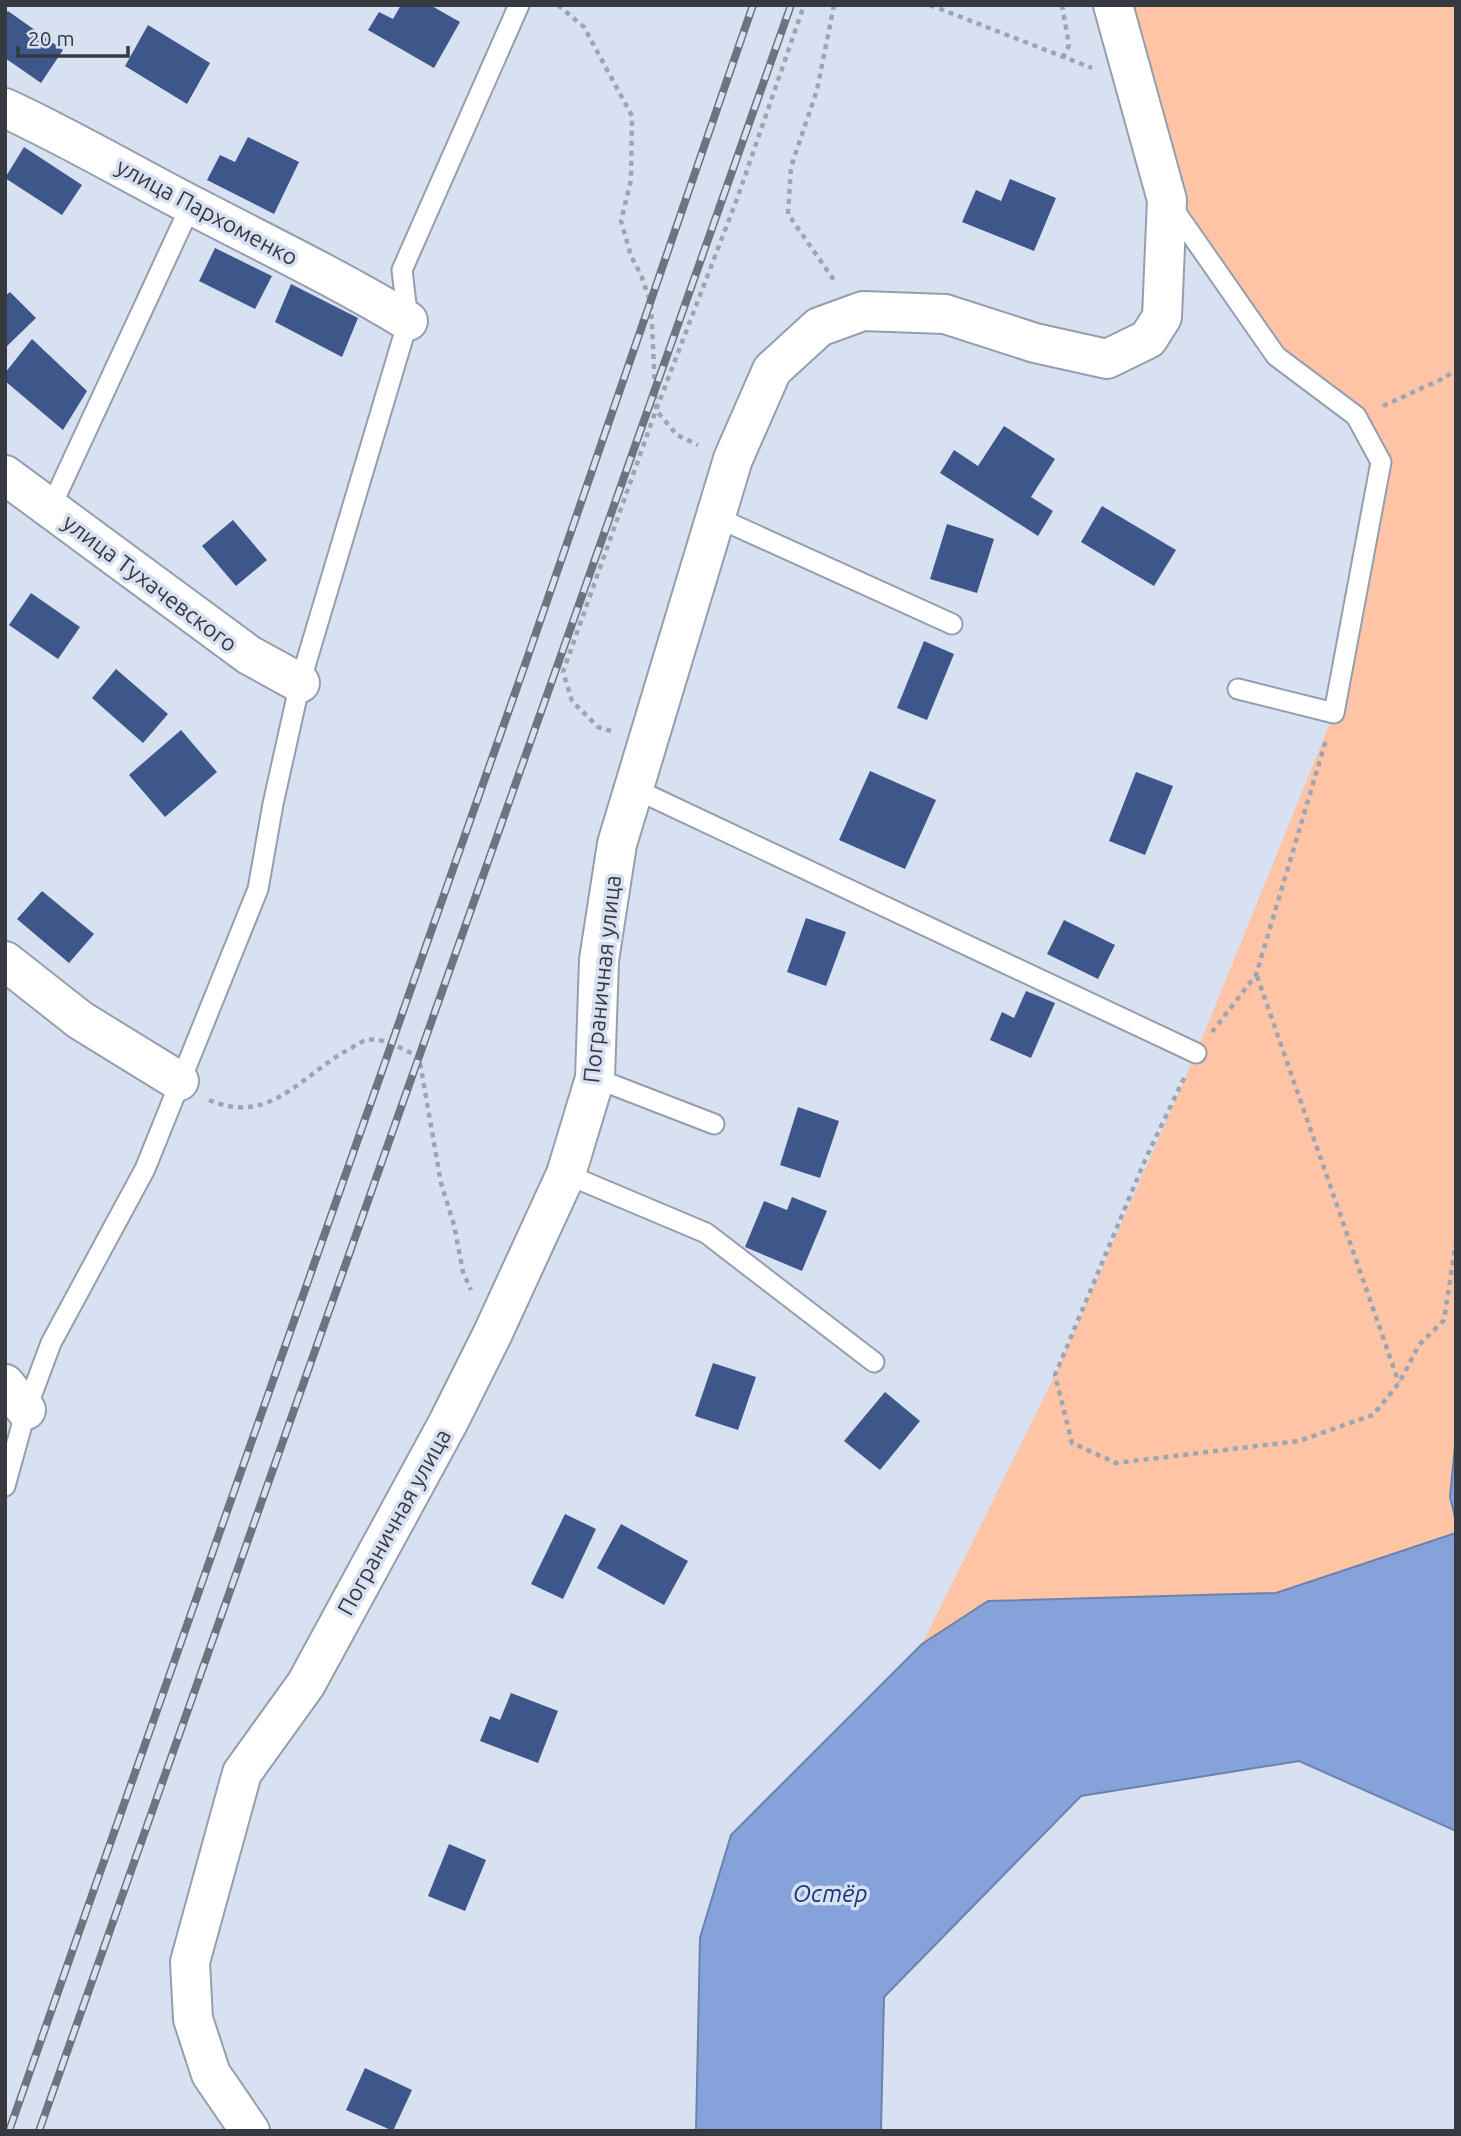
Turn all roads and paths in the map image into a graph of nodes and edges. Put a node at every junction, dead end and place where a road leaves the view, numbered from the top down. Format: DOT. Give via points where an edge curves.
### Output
graph roads {
  1 [pos="519,5"];
  2 [pos="558,5"];
  3 [pos="804,5"];
  4 [pos="834,5"];
  5 [pos="930,5"];
  6 [pos="1062,5"];
  7 [pos="1113,5"];
  8 [pos="1063,58"];
  9 [pos="1135,84"];
  10 [pos="5,108"];
  11 [pos="1167,200"];
  12 [pos="191,205"];
  13 [pos="863,311"];
  14 [pos="408,321"];
  15 [pos="1456,370"];
  16 [pos="656,410"];
  17 [pos="1356,416"];
  18 [pos="733,459"];
  19 [pos="5,475"];
  20 [pos="50,509"];
  21 [pos="716,517"];
  22 [pos="952,624"];
  23 [pos="300,683"];
  24 [pos="1238,689"];
  25 [pos="1335,713"];
  26 [pos="650,734"];
  27 [pos="633,788"];
  28 [pos="5,961"];
  29 [pos="1256,975"];
  30 [pos="1196,1053"];
  31 [pos="595,1078"];
  32 [pos="179,1081"];
  33 [pos="714,1124"];
  34 [pos="566,1174"];
  35 [pos="1456,1242"];
  36 [pos="492,1335"];
  37 [pos="874,1362"];
  38 [pos="1399,1383"];
  39 [pos="16,1397"];
  40 [pos="5,1486"];
  41 [pos="250,2131"];
  1 -- 14 [label="lane" via="402,270"];
  2 -- 16 [label="path" via="584,27 632,116 631,180 621,221 651,304"];
  3 -- 16 [label="path" via="737,199"];
  4 -- 13 [label="path" via="817,90 791,167 788,214 834,282"];
  5 -- 8 [label="path"];
  6 -- 8 [label="path" via="1069,46"];
  7 -- 9 [label="street, Пограничная улица"];
  8 -- 9 [label="path"];
  9 -- 11 [label="street, Пограничная улица"];
  10 -- 12 [label="street, улица Пархоменко"];
  11 -- 13 [label="street, Пограничная улица" via="1162,317 1149,339 1107,359 1035,344 945,314"];
  11 -- 17 [label="lane" via="1276,356"];
  12 -- 14 [label="street, улица Пархоменко"];
  12 -- 20 [label="lane"];
  13 -- 18 [label="street, Пограничная улица" via="819,327 772,370"];
  14 -- 23 [label="lane"];
  15 -- 17 [label="path"];
  16 -- 18 [label="path" via="677,435"];
  16 -- 26 [label="path" via="563,672 572,701 598,727 624,735"];
  17 -- 25 [label="lane" via="1381,462"];
  18 -- 21 [label="street, Пограничная улица"];
  19 -- 20 [label="street, улица Тухачевского"];
  20 -- 23 [label="street, улица Тухачевского" via="248,655"];
  21 -- 22 [label="lane"];
  21 -- 26 [label="street, Пограничная улица"];
  23 -- 32 [label="lane" via="258,889"];
  24 -- 25 [label="lane"];
  25 -- 29 [label="path"];
  26 -- 27 [label="street, Пограничная улица"];
  27 -- 30 [label="lane"];
  27 -- 31 [label="street, Пограничная улица" via="617,844 599,960"];
  28 -- 32 [label="street" via="80,1020"];
  29 -- 30 [label="path"];
  29 -- 38 [label="path"];
  30 -- 38 [label="path" via="1146,1158 1055,1375 1072,1443 1116,1463 1298,1441 1373,1415"];
  31 -- 33 [label="lane"];
  31 -- 34 [label="street, Пограничная улица"];
  32 -- 36 [label="path" via="211,1101 244,1109 269,1104 366,1039 419,1057 441,1182 463,1272"];
  32 -- 39 [label="lane" via="145,1169 51,1343"];
  34 -- 36 [label="street, Пограничная улица"];
  34 -- 37 [label="lane" via="706,1233"];
  35 -- 38 [label="path" via="1444,1320 1419,1345"];
  36 -- 41 [label="street, Пограничная улица" via="306,1684 242,1773 190,1962 193,2019 211,2074"];
  39 -- 40 [label="lane"];
}
